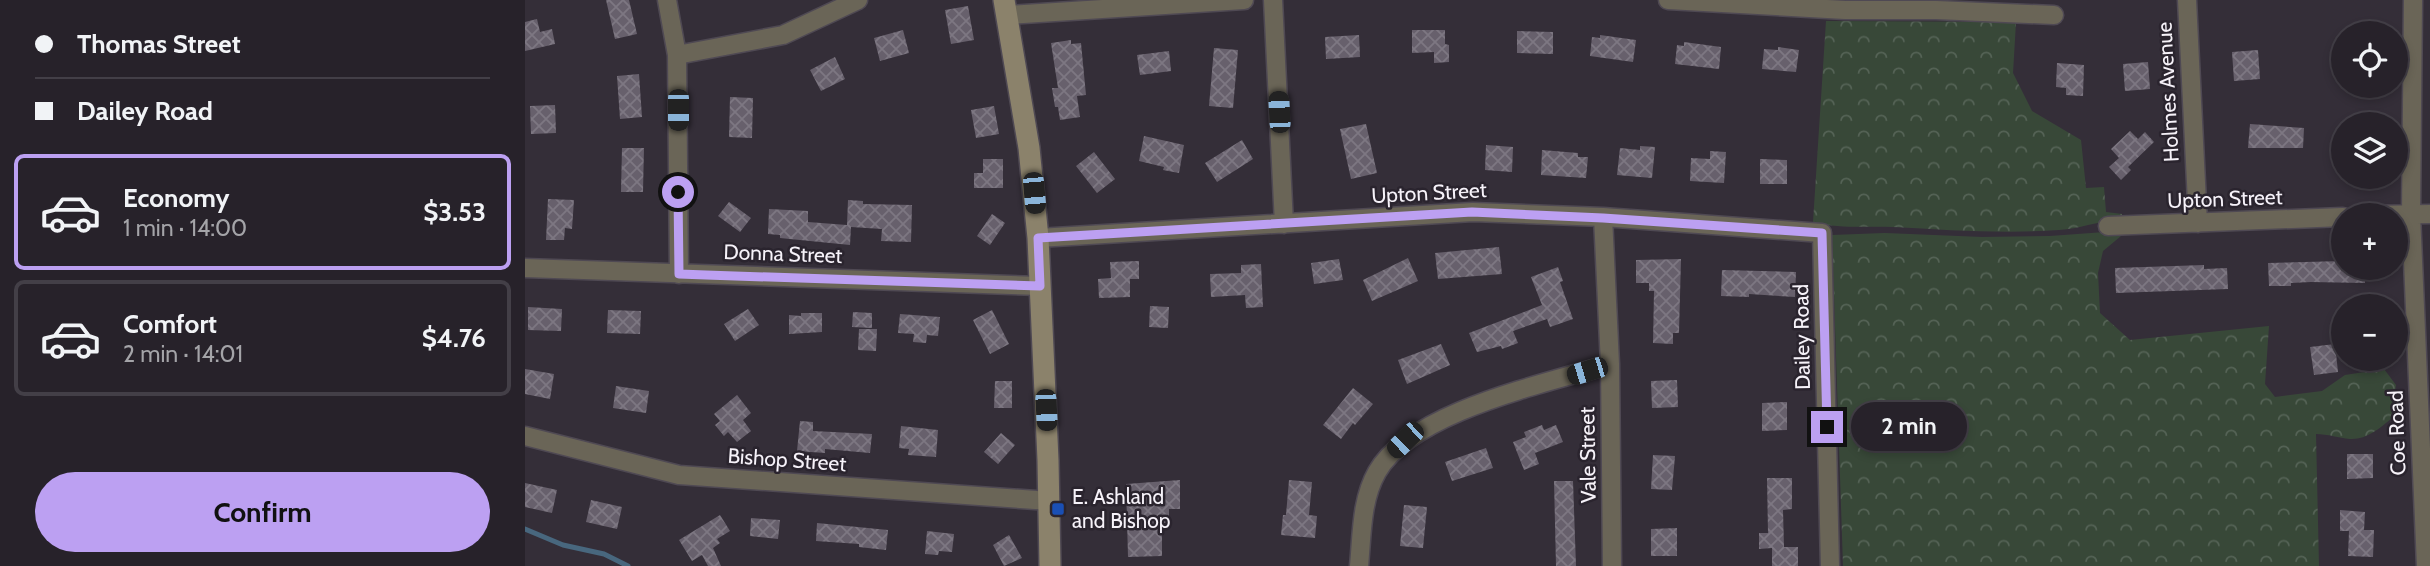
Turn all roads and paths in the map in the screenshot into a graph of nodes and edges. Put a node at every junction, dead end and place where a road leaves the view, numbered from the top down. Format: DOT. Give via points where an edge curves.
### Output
graph roads {
  1 [pos="667,0"];
  2 [pos="858,0"];
  3 [pos="1244,0"];
  4 [pos="1273,0"];
  5 [pos="1668,0"];
  6 [pos="2187,0"];
  7 [pos="2413,0"];
  8 [pos="1727,2"];
  9 [pos="1965,5"];
  10 [pos="1006,7"];
  11 [pos="2054,15"];
  12 [pos="677,55"];
  13 [pos="2408,214"];
  14 [pos="2411,214"];
  15 [pos="2430,214"];
  16 [pos="2331,217"];
  17 [pos="1603,218"];
  18 [pos="2197,223"];
  19 [pos="1285,224"];
  20 [pos="2108,226"];
  21 [pos="1822,233"];
  22 [pos="1038,238"];
  23 [pos="525,268"];
  24 [pos="679,274"];
  25 [pos="1040,286"];
  26 [pos="1610,364"];
  27 [pos="525,436"];
  28 [pos="1050,501"];
  29 [pos="1050,566"];
  30 [pos="1359,566"];
  31 [pos="1612,566"];
  32 [pos="1831,566"];
  33 [pos="2425,566"];
  1 -- 12 [label="street"];
  2 -- 12 [label="street" via="783,35"];
  3 -- 10 [label="street"];
  4 -- 19 [label="street"];
  5 -- 8 [label="street"];
  6 -- 18 [label="street, Holmes Avenue"];
  7 -- 14 [label="street, Coe Road"];
  8 -- 9 [label="street" via="1845,10"];
  9 -- 11 [label="street"];
  10 -- 22 [label="main road"];
  12 -- 24 [label="street"];
  13 -- 14 [label="street"];
  14 -- 15 [label="street"];
  14 -- 33 [label="street, Coe Road"];
  16 -- 18 [label="street, Upton Street"];
  17 -- 19 [label="street, Upton Street" via="1472,212"];
  17 -- 21 [label="street, Upton Street"];
  17 -- 26 [label="street, Vale Street"];
  18 -- 20 [label="street, Upton Street"];
  19 -- 22 [label="street, Upton Street"];
  21 -- 32 [label="street, Dailey Road"];
  22 -- 25 [label="main road"];
  23 -- 24 [label="street, Donna Street"];
  24 -- 25 [label="street, Donna Street"];
  25 -- 28 [label="main road"];
  26 -- 30 [label="street" via="1472,406 1405,440 1377,471 1370,488"];
  26 -- 31 [label="street, Vale Street"];
  27 -- 28 [label="street, Bishop Street" via="679,475"];
  28 -- 29 [label="main road"];
}
